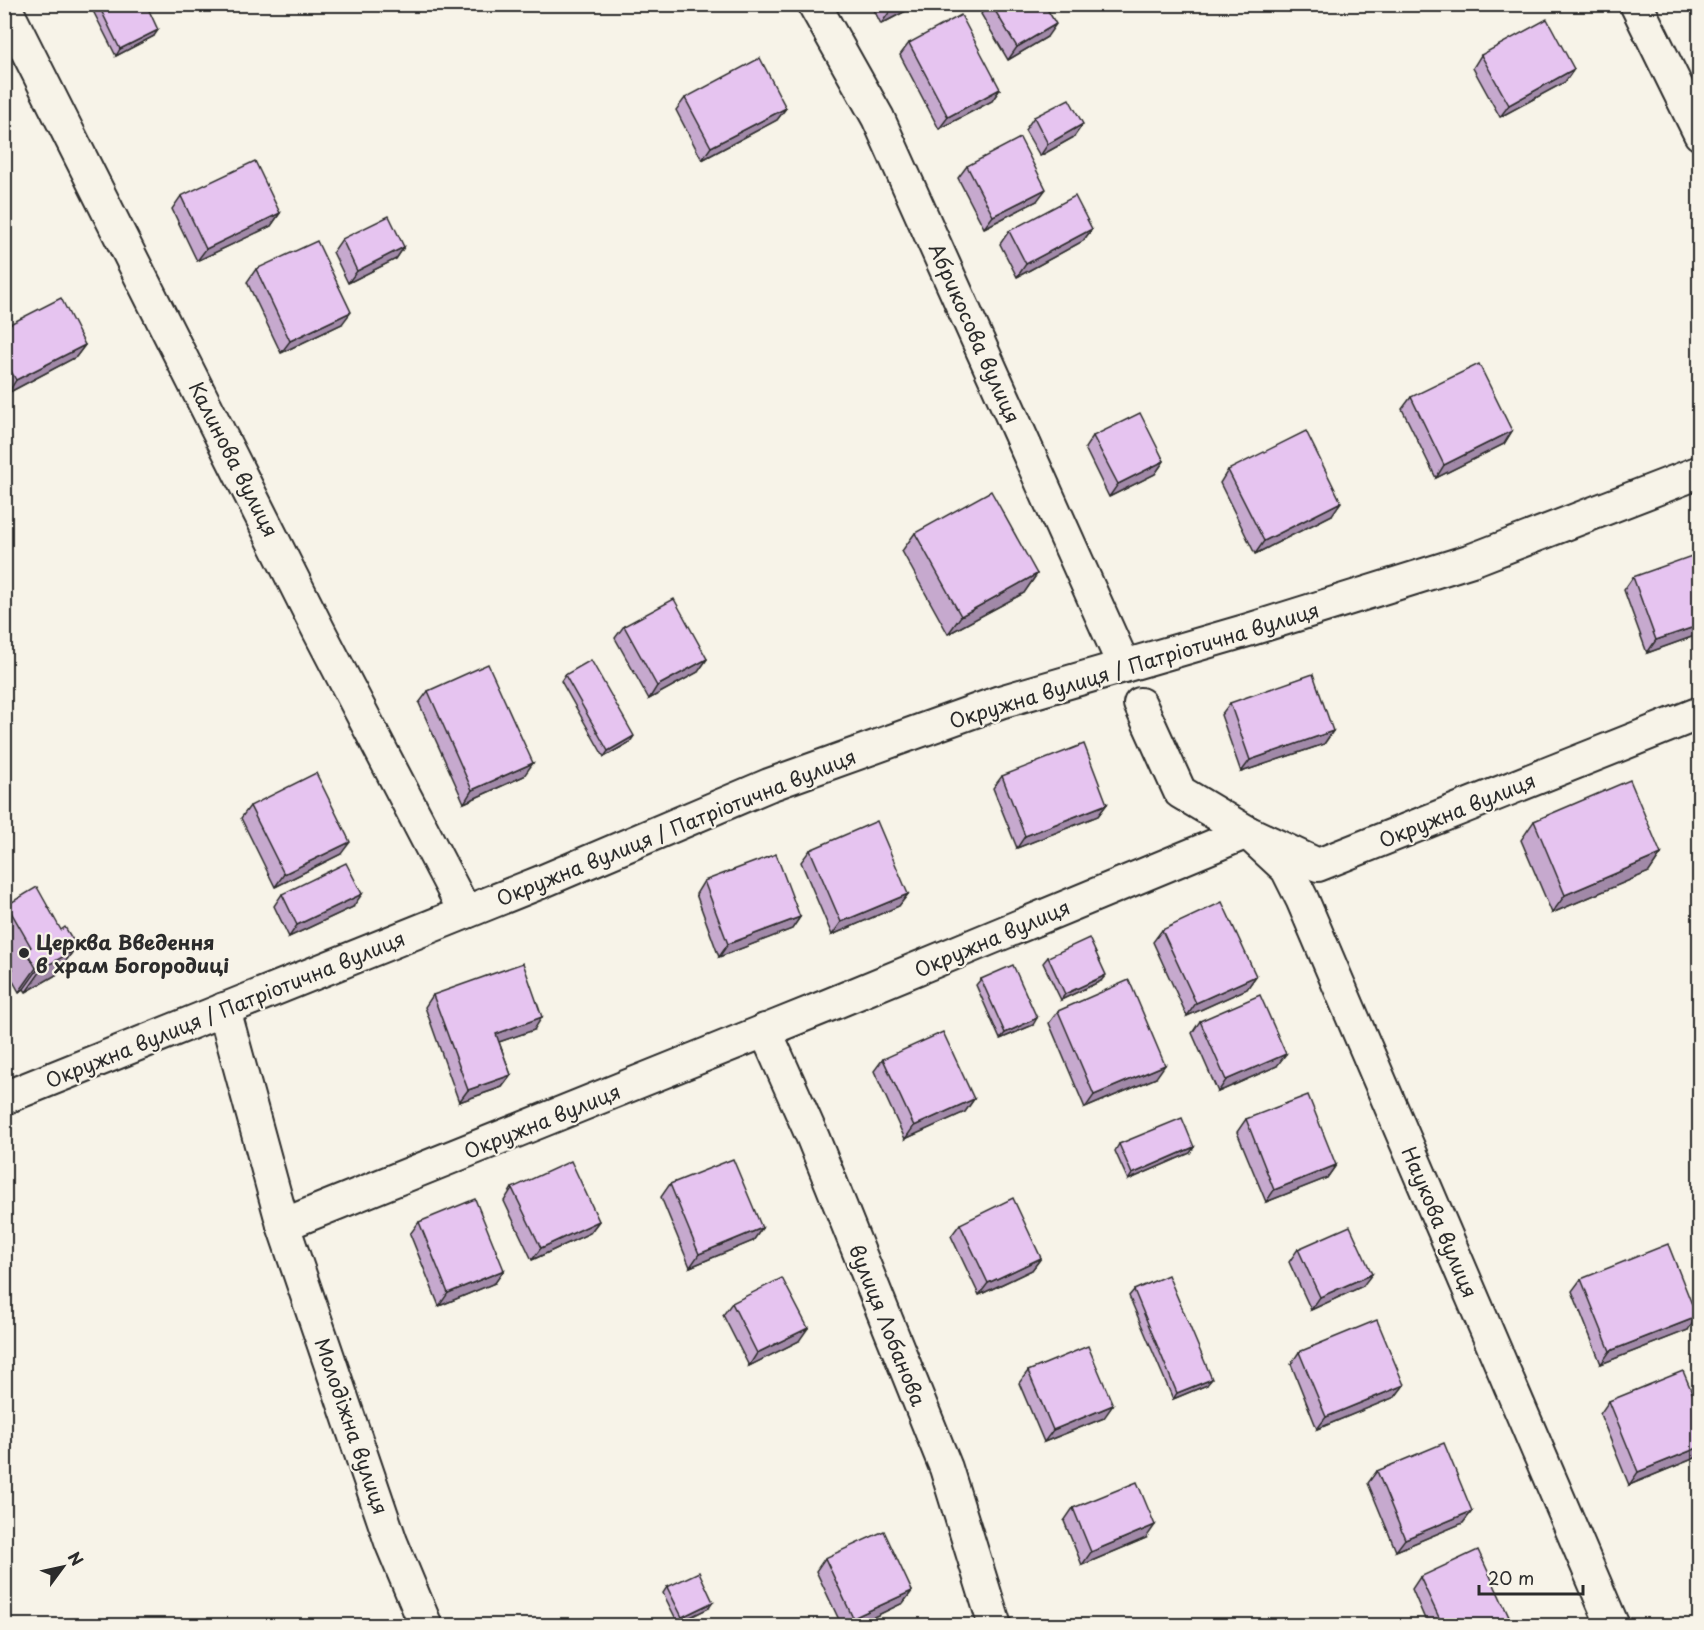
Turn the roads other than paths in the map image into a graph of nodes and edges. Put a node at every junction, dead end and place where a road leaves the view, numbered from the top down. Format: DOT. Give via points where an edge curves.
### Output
graph roads {
  1 [pos="814,4"];
  2 [pos="1636,4"];
  3 [pos="4,5"];
  4 [pos="1700,134"];
  5 [pos="1700,472"];
  6 [pos="1124,666"];
  7 [pos="1140,704"];
  8 [pos="1700,713"];
  9 [pos="1246,832"];
  10 [pos="465,912"];
  11 [pos="224,1009"];
  12 [pos="765,1030"];
  13 [pos="4,1098"];
  14 [pos="283,1225"];
  15 [pos="426,1626"];
  16 [pos="995,1626"];
  17 [pos="1613,1626"];
  1 -- 6 [label="street, Абрикосова вулиця" via="878,118"];
  2 -- 4 [label="street"];
  3 -- 10 [label="street, Калинова вулиця"];
  5 -- 6 [label="street, Окружна вулиця / Патріотична вулиця" via="1472,560"];
  6 -- 10 [label="street, Окружна вулиця / Патріотична вулиця" via="1000,702 768,785"];
  7 -- 9 [label="street" via="1180,792"];
  8 -- 9 [label="street, Окружна вулиця" via="1318,865"];
  9 -- 12 [label="street, Окружна вулиця"];
  9 -- 17 [label="street, Наукова вулиця" via="1287,869 1302,899"];
  10 -- 11 [label="street, Окружна вулиця / Патріотична вулиця"];
  11 -- 13 [label="street, Окружна вулиця / Патріотична вулиця"];
  11 -- 14 [label="street, Молодіжна вулиця"];
  12 -- 14 [label="street, Окружна вулиця"];
  12 -- 16 [label="street, вулиця Лобанова" via="813,1138 946,1468"];
  14 -- 15 [label="street, Молодіжна вулиця" via="391,1542"];
}
